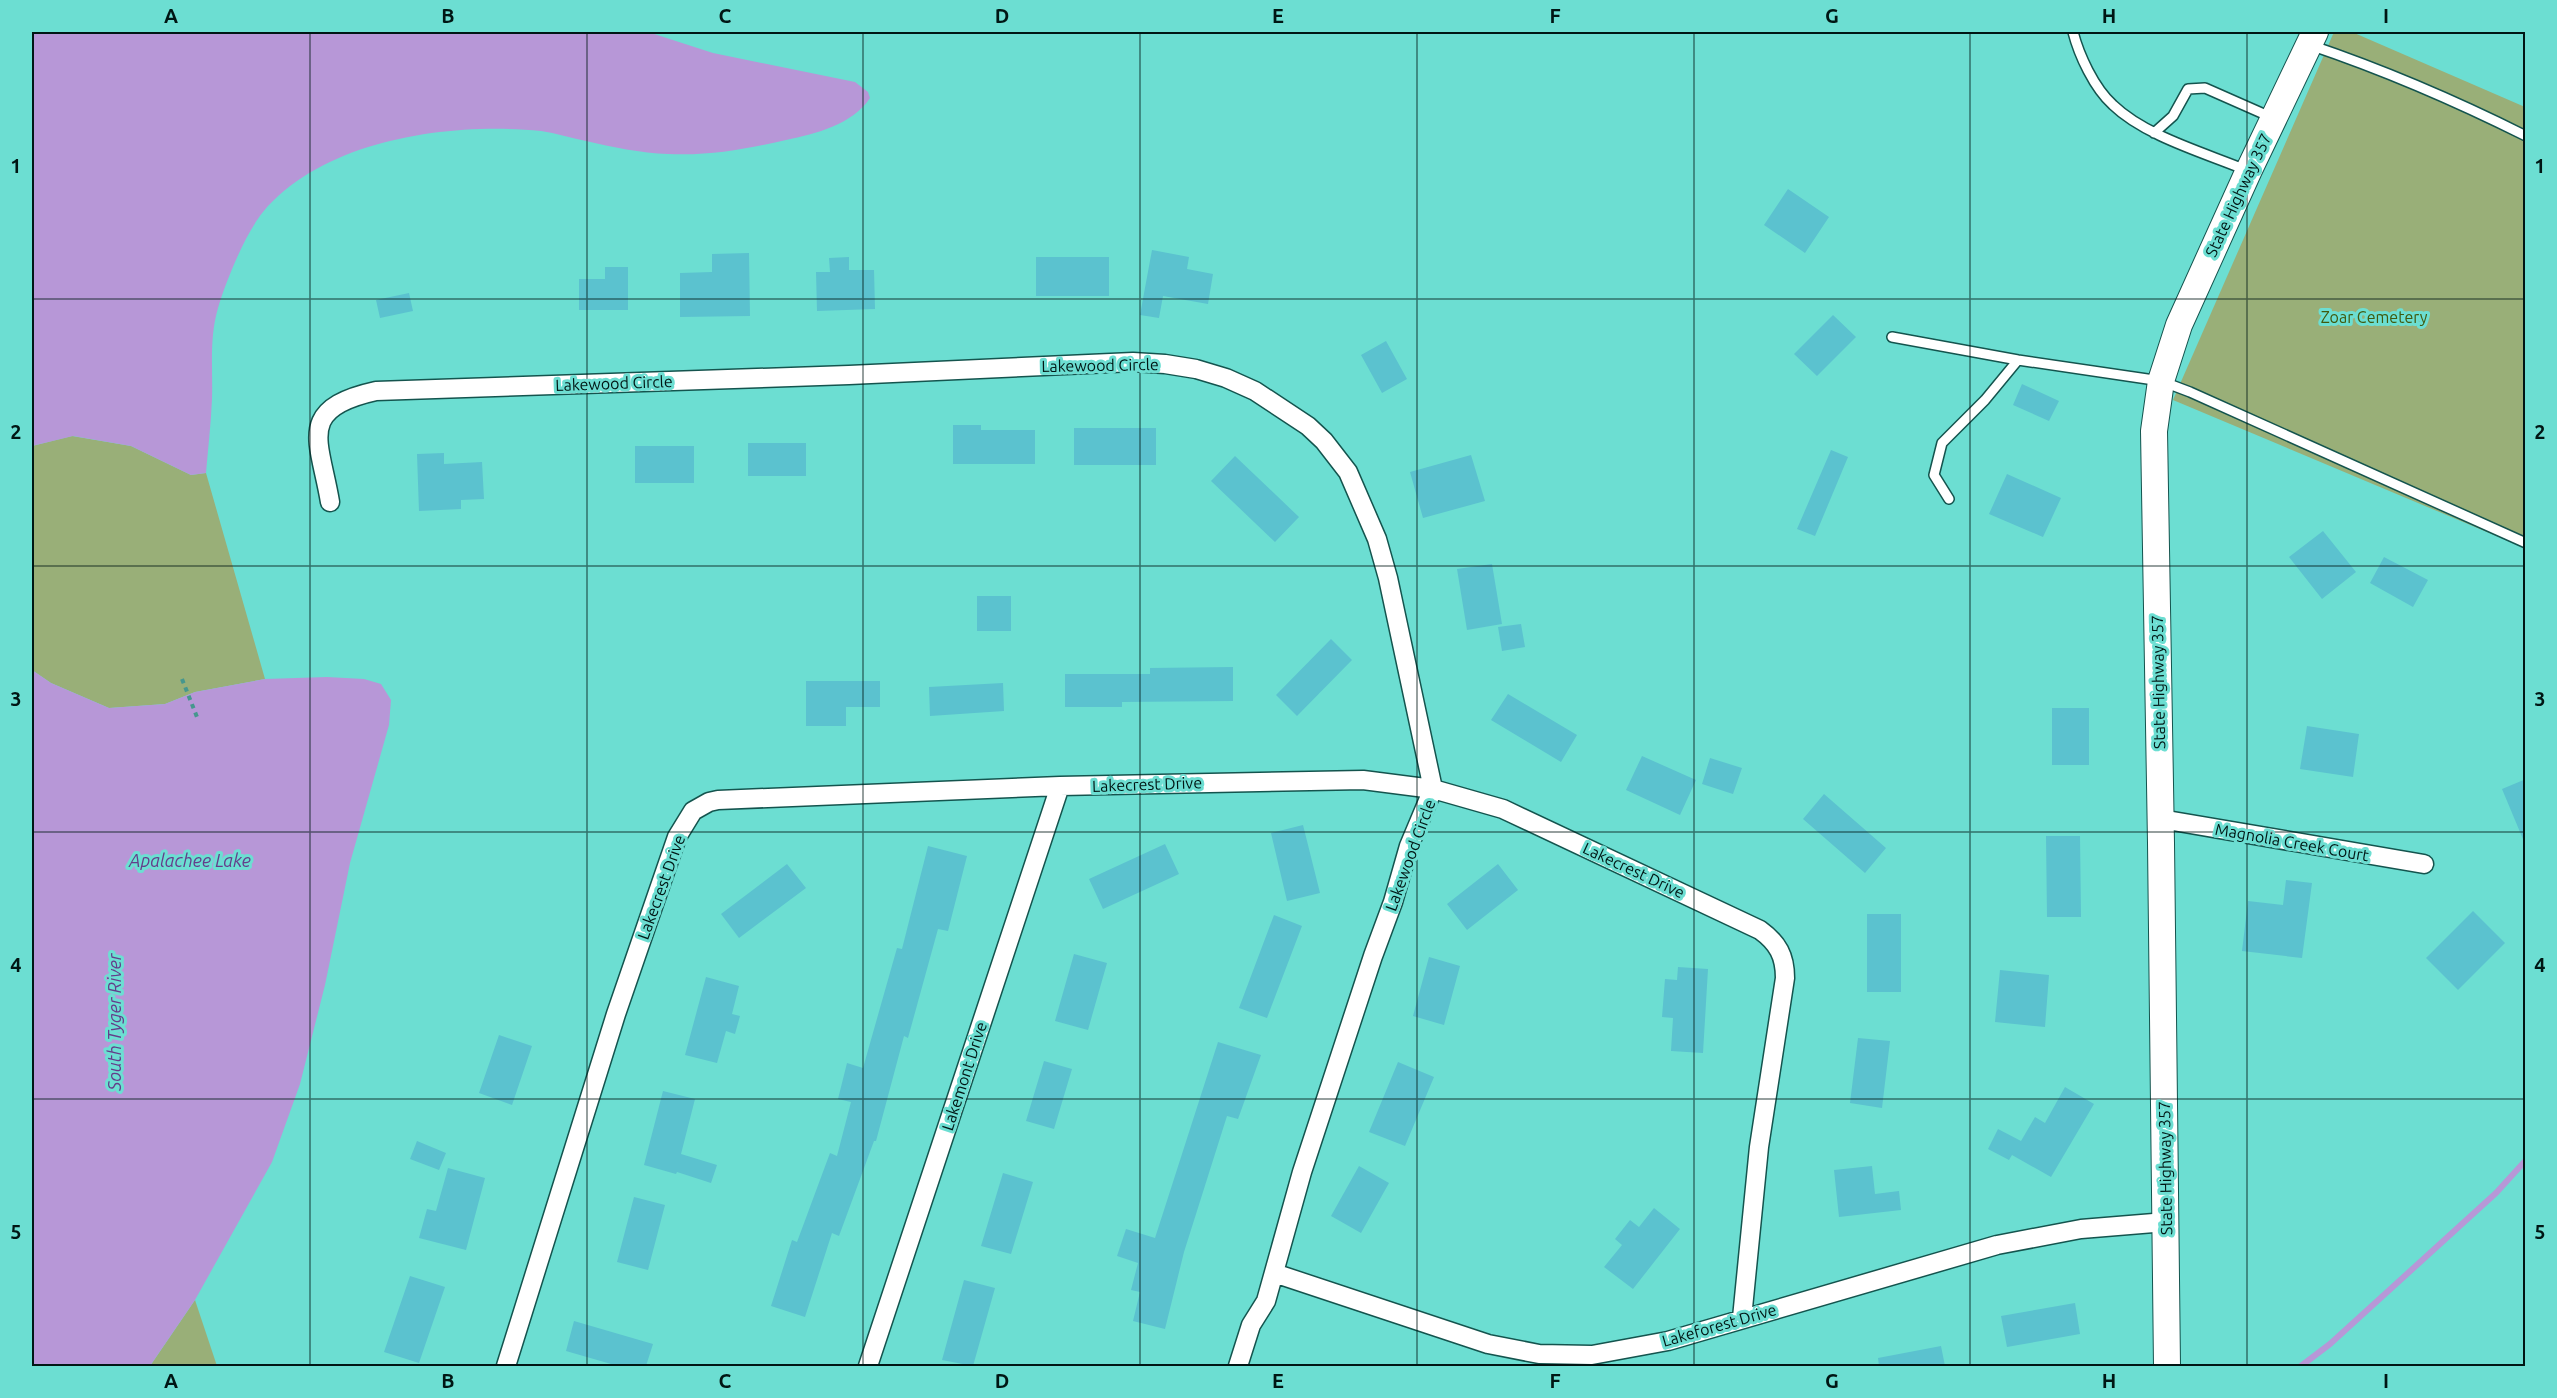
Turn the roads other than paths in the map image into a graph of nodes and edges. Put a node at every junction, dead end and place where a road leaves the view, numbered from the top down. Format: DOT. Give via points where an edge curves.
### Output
graph roads {
  1 [pos="2073,32"];
  2 [pos="2312,38"];
  3 [pos="2273,118"];
  4 [pos="2154,133"];
  5 [pos="2526,136"];
  6 [pos="2249,170"];
  7 [pos="1892,337"];
  8 [pos="2018,360"];
  9 [pos="2161,381"];
  10 [pos="1949,499"];
  11 [pos="330,502"];
  12 [pos="2526,543"];
  13 [pos="1060,786"];
  14 [pos="1433,789"];
  15 [pos="2161,819"];
  16 [pos="2424,864"];
  17 [pos="2166,1222"];
  18 [pos="1274,1273"];
  19 [pos="1742,1318"];
  20 [pos="506,1366"];
  21 [pos="868,1366"];
  22 [pos="1238,1366"];
  23 [pos="2167,1366"];
  1 -- 4 [label="lane" via="2091,75 2112,105"];
  2 -- 3 [label="main road, State Highway 357"];
  2 -- 5 [label="lane"];
  3 -- 4 [label="lane" via="2205,88 2188,90 2173,116"];
  3 -- 6 [label="main road, State Highway 357"];
  4 -- 6 [label="lane"];
  6 -- 9 [label="main road, State Highway 357" via="2187,307"];
  7 -- 8 [label="lane"];
  8 -- 9 [label="lane"];
  8 -- 10 [label="lane" via="1942,443 1934,474"];
  9 -- 12 [label="lane"];
  9 -- 15 [label="main road, State Highway 357" via="2153,458"];
  11 -- 14 [label="street, Lakewood Circle" via="317,440 319,428 339,402 376,391 1133,362 1196,369 1246,387 1283,407 1324,441 1348,472 1377,539 1388,578"];
  13 -- 14 [label="street, Lakecrest Drive" via="1363,780"];
  13 -- 20 [label="street, Lakecrest Drive" via="718,800 693,811 677,837 656,895"];
  13 -- 21 [label="street, Lakemont Drive"];
  14 -- 18 [label="street, Lakewood Circle" via="1409,846 1394,902 1369,967 1302,1172"];
  14 -- 19 [label="street, Lakecrest Drive" via="1503,809 1760,930 1780,950 1785,978 1759,1148"];
  15 -- 16 [label="street, Magnolia Creek Court"];
  15 -- 17 [label="main road, State Highway 357"];
  17 -- 19 [label="street, Lakeforest Drive" via="2081,1229 1997,1245"];
  17 -- 23 [label="main road, State Highway 357"];
  18 -- 19 [label="street, Lakeforest Drive" via="1488,1344 1539,1354 1592,1355 1630,1349"];
  18 -- 22 [label="street, Lakewood Circle"];
}
